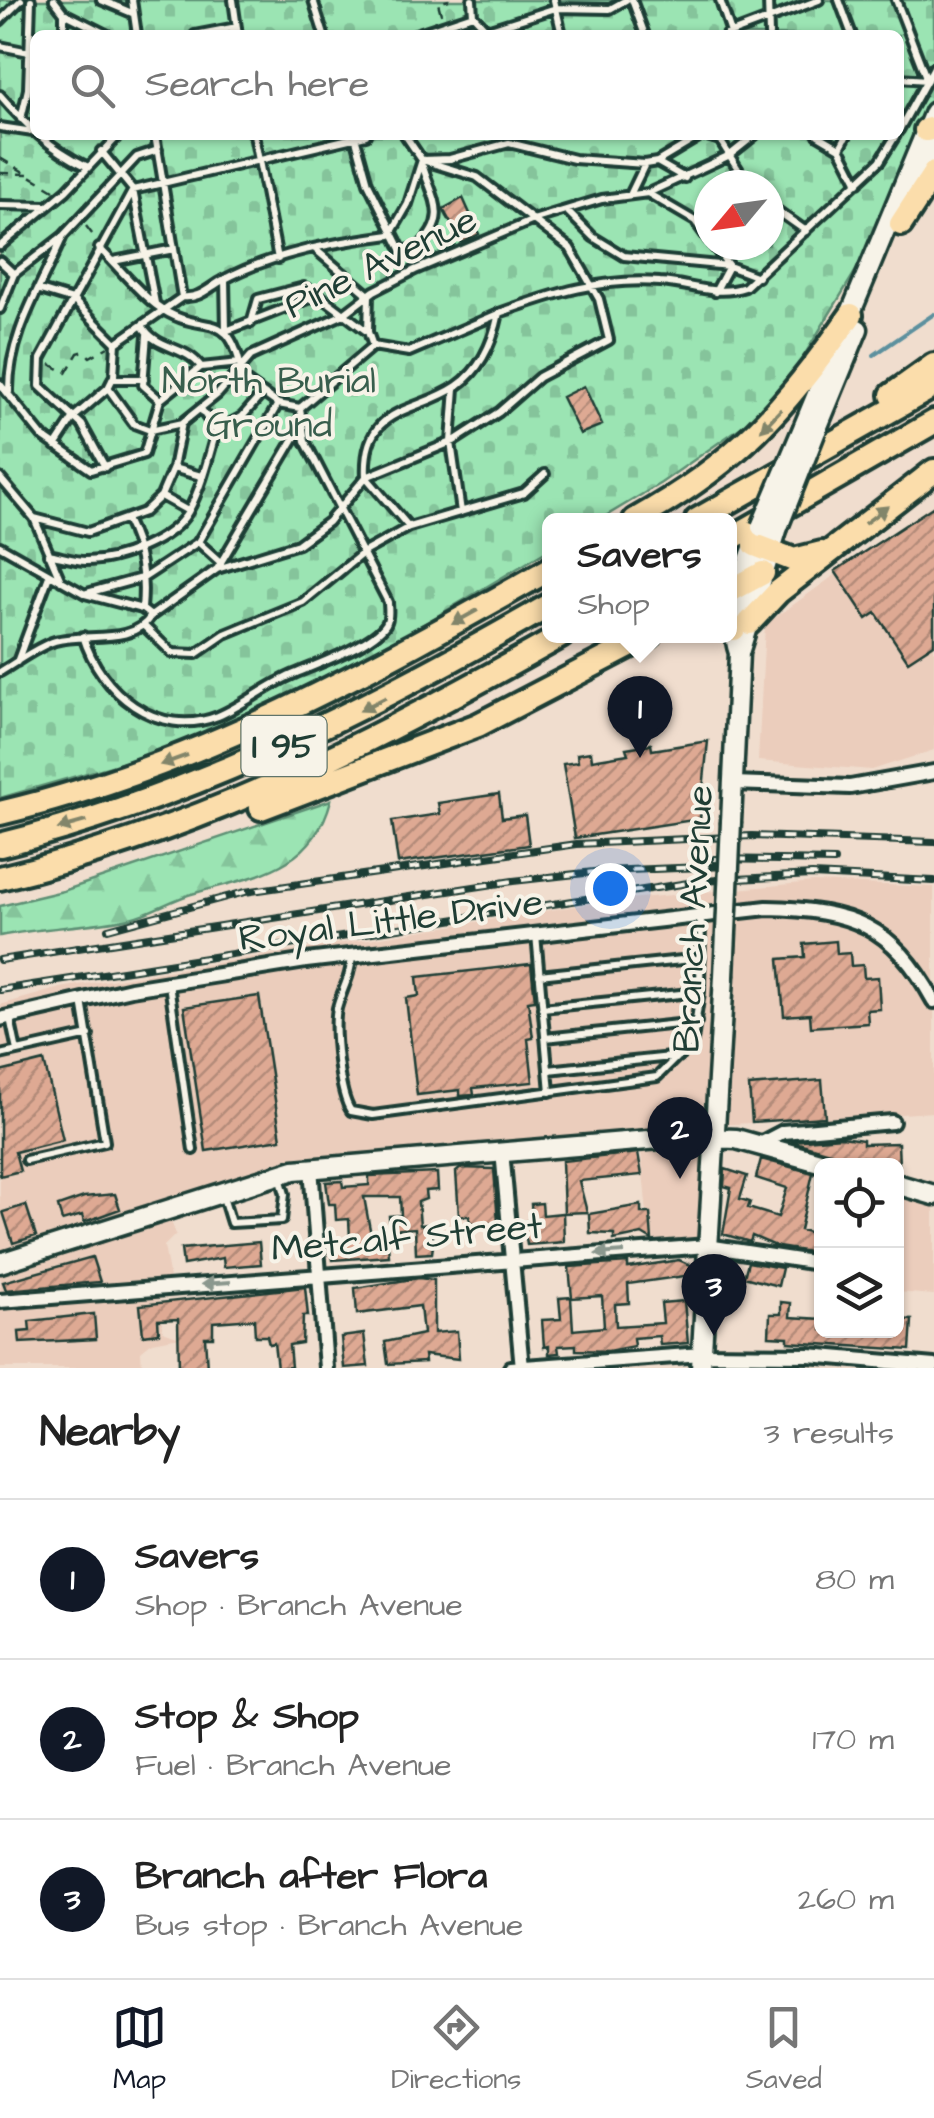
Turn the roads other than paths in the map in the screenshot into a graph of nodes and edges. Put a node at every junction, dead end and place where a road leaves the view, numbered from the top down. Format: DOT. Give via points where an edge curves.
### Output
graph roads {
  1 [pos="20,0"];
  2 [pos="31,0"];
  3 [pos="54,0"];
  4 [pos="101,0"];
  5 [pos="132,0"];
  6 [pos="233,0"];
  7 [pos="313,0"];
  8 [pos="472,0"];
  9 [pos="629,0"];
  10 [pos="720,0"];
  11 [pos="768,0"];
  12 [pos="819,0"];
  13 [pos="838,0"];
  14 [pos="896,0"];
  15 [pos="555,4"];
  16 [pos="64,13"];
  17 [pos="134,13"];
  18 [pos="473,14"];
  19 [pos="768,19"];
  20 [pos="0,21"];
  21 [pos="32,30"];
  22 [pos="64,30"];
  23 [pos="98,30"];
  24 [pos="136,30"];
  25 [pos="237,30"];
  26 [pos="322,30"];
  27 [pos="428,30"];
  28 [pos="561,30"];
  29 [pos="643,30"];
  30 [pos="727,30"];
  31 [pos="739,30"];
  32 [pos="769,30"];
  33 [pos="850,30"];
  34 [pos="0,46"];
  35 [pos="30,53"];
  36 [pos="934,67"];
  37 [pos="30,70"];
  38 [pos="904,78"];
  39 [pos="927,80"];
  40 [pos="0,95"];
  41 [pos="21,119"];
  42 [pos="904,122"];
  43 [pos="0,127"];
  44 [pos="30,128"];
  45 [pos="932,129"];
  46 [pos="30,131"];
  47 [pos="43,140"];
  48 [pos="113,140"];
  49 [pos="156,140"];
  50 [pos="255,140"];
  51 [pos="339,140"];
  52 [pos="356,140"];
  53 [pos="408,140"];
  54 [pos="695,140"];
  55 [pos="720,140"];
  56 [pos="748,140"];
  57 [pos="826,140"];
  58 [pos="844,140"];
  59 [pos="894,140"];
  60 [pos="840,148"];
  61 [pos="158,150"];
  62 [pos="101,151"];
  63 [pos="730,154"];
  64 [pos="422,160"];
  65 [pos="258,161"];
  66 [pos="658,162"];
  67 [pos="645,164"];
  68 [pos="86,166"];
  69 [pos="739,170"];
  70 [pos="934,173"];
  71 [pos="120,176"];
  72 [pos="685,178"];
  73 [pos="858,182"];
  74 [pos="162,184"];
  75 [pos="133,190"];
  76 [pos="648,193"];
  77 [pos="631,194"];
  78 [pos="0,204"];
  79 [pos="48,206"];
  80 [pos="566,210"];
  81 [pos="784,216"];
  82 [pos="536,220"];
  83 [pos="694,221"];
  84 [pos="901,224"];
  85 [pos="806,231"];
  86 [pos="390,235"];
  87 [pos="64,236"];
  88 [pos="0,246"];
  89 [pos="100,248"];
  90 [pos="174,249"];
  91 [pos="314,249"];
  92 [pos="145,254"];
  93 [pos="278,259"];
  94 [pos="0,260"];
  95 [pos="724,260"];
  96 [pos="113,261"];
  97 [pos="729,266"];
  98 [pos="14,274"];
  99 [pos="758,277"];
  100 [pos="225,278"];
  101 [pos="591,284"];
  102 [pos="40,290"];
  103 [pos="715,292"];
  104 [pos="319,295"];
  105 [pos="370,295"];
  106 [pos="182,297"];
  107 [pos="74,300"];
  108 [pos="155,305"];
  109 [pos="0,309"];
  110 [pos="164,310"];
  111 [pos="499,313"];
  112 [pos="344,314"];
  113 [pos="850,315"];
  114 [pos="251,322"];
  115 [pos="142,325"];
  116 [pos="226,331"];
  117 [pos="368,332"];
  118 [pos="147,335"];
  119 [pos="116,343"];
  120 [pos="372,346"];
  121 [pos="240,363"];
  122 [pos="934,366"];
  123 [pos="201,367"];
  124 [pos="144,378"];
  125 [pos="112,379"];
  126 [pos="0,384"];
  127 [pos="934,386"];
  128 [pos="108,388"];
  129 [pos="454,388"];
  130 [pos="8,394"];
  131 [pos="262,394"];
  132 [pos="160,400"];
  133 [pos="278,404"];
  134 [pos="300,408"];
  135 [pos="200,409"];
  136 [pos="74,417"];
  137 [pos="934,422"];
  138 [pos="182,423"];
  139 [pos="302,424"];
  140 [pos="150,430"];
  141 [pos="810,430"];
  142 [pos="216,431"];
  143 [pos="451,442"];
  144 [pos="55,446"];
  145 [pos="105,467"];
  146 [pos="174,468"];
  147 [pos="934,471"];
  148 [pos="545,474"];
  149 [pos="201,476"];
  150 [pos="366,477"];
  151 [pos="0,478"];
  152 [pos="767,482"];
  153 [pos="160,496"];
  154 [pos="342,508"];
  155 [pos="188,511"];
  156 [pos="461,512"];
  157 [pos="647,513"];
  158 [pos="711,513"];
  159 [pos="34,518"];
  160 [pos="126,519"];
  161 [pos="409,528"];
  162 [pos="737,535"];
  163 [pos="198,542"];
  164 [pos="0,546"];
  165 [pos="139,546"];
  166 [pos="833,547"];
  167 [pos="364,552"];
  168 [pos="48,554"];
  169 [pos="757,557"];
  170 [pos="50,565"];
  171 [pos="218,565"];
  172 [pos="542,573"];
  173 [pos="48,576"];
  174 [pos="145,577"];
  175 [pos="61,582"];
  176 [pos="85,594"];
  177 [pos="142,609"];
  178 [pos="542,610"];
  179 [pos="151,616"];
  180 [pos="144,626"];
  181 [pos="738,626"];
  182 [pos="83,636"];
  183 [pos="548,643"];
  184 [pos="636,643"];
  185 [pos="17,662"];
  186 [pos="0,672"];
  187 [pos="934,772"];
  188 [pos="733,782"];
  189 [pos="0,813"];
  190 [pos="189,821"];
  191 [pos="0,845"];
  192 [pos="0,878"];
  193 [pos="702,913"];
  194 [pos="536,932"];
  195 [pos="352,954"];
  196 [pos="701,958"];
  197 [pos="539,975"];
  198 [pos="169,983"];
  199 [pos="700,992"];
  200 [pos="82,999"];
  201 [pos="934,1001"];
  202 [pos="542,1008"];
  203 [pos="5,1018"];
  204 [pos="697,1022"];
  205 [pos="88,1036"];
  206 [pos="545,1038"];
  207 [pos="17,1051"];
  208 [pos="0,1055"];
  209 [pos="682,1056"];
  210 [pos="548,1070"];
  211 [pos="550,1092"];
  212 [pos="892,1122"];
  213 [pos="714,1137"];
  214 [pos="758,1145"];
  215 [pos="193,1150"];
  216 [pos="502,1150"];
  217 [pos="26,1160"];
  218 [pos="814,1160"];
  219 [pos="312,1167"];
  220 [pos="279,1174"];
  221 [pos="904,1186"];
  222 [pos="222,1191"];
  223 [pos="934,1195"];
  224 [pos="707,1246"];
  225 [pos="511,1259"];
  226 [pos="814,1262"];
  227 [pos="0,1263"];
  228 [pos="320,1276"];
  229 [pos="0,1302"];
  230 [pos="701,1361"];
  231 [pos="934,1366"];
  232 [pos="326,1368"];
  233 [pos="511,1368"];
  234 [pos="522,1368"];
  1 -- 20 [label="lane"];
  2 -- 21 [label="lane"];
  3 -- 16 [label="lane"];
  4 -- 17 [label="lane"];
  5 -- 17 [label="lane"];
  6 -- 25 [label="lane"];
  7 -- 26 [label="lane"];
  8 -- 18 [label="lane"];
  9 -- 15 [label="lane" via="610,9"];
  9 -- 29 [label="lane"];
  10 -- 30 [label="lane"];
  11 -- 19 [label="lane"];
  12 -- 19 [label="lane"];
  13 -- 33 [label="lane"];
  14 -- 39 [label="lane"];
  15 -- 18 [label="lane" via="487,30"];
  15 -- 28 [label="lane"];
  16 -- 22 [label="lane"];
  16 -- 23 [label="lane"];
  17 -- 24 [label="lane"];
  18 -- 27 [label="lane"];
  19 -- 31 [label="lane"];
  19 -- 32 [label="lane"];
  34 -- 35 [label="lane"];
  36 -- 39 [label="lane"];
  37 -- 41 [label="lane"];
  38 -- 39 [label="lane"];
  39 -- 42 [label="lane"];
  40 -- 41 [label="lane"];
  41 -- 44 [label="lane"];
  43 -- 46 [label="lane"];
  45 -- 84 [label="main road, Branch Avenue"];
  45 -- 113 [label="main road, Branch Avenue"];
  47 -- 68 [label="lane"];
  48 -- 62 [label="lane"];
  49 -- 61 [label="lane"];
  50 -- 65 [label="lane"];
  51 -- 65 [label="lane"];
  52 -- 86 [label="lane"];
  53 -- 64 [label="lane"];
  54 -- 66 [label="lane"];
  55 -- 63 [label="lane"];
  56 -- 63 [label="lane, Pine Avenue"];
  57 -- 60 [label="lane"];
  58 -- 60 [label="lane"];
  59 -- 73 [label="lane"];
  60 -- 73 [label="lane"];
  61 -- 71 [label="lane" via="137,157"];
  61 -- 74 [label="lane"];
  62 -- 68 [label="lane"];
  62 -- 71 [label="lane"];
  63 -- 69 [label="lane"];
  63 -- 72 [label="lane, Pine Avenue"];
  64 -- 67 [label="lane" via="509,143 574,159"];
  64 -- 82 [label="lane" via="477,177"];
  64 -- 86 [label="lane"];
  64 -- 86 [label="lane" via="439,204 436,218 419,248 402,251"];
  65 -- 74 [label="lane"];
  65 -- 93 [label="lane"];
  66 -- 67 [label="lane"];
  66 -- 72 [label="lane"];
  67 -- 77 [label="lane"];
  68 -- 79 [label="lane"];
  70 -- 84 [label="highway"];
  71 -- 75 [label="lane"];
  71 -- 87 [label="lane"];
  72 -- 76 [label="lane, Pine Avenue"];
  73 -- 85 [label="lane"];
  74 -- 75 [label="lane"];
  74 -- 90 [label="lane"];
  75 -- 89 [label="lane"];
  75 -- 92 [label="lane"];
  76 -- 77 [label="lane, Pine Avenue"];
  76 -- 83 [label="lane"];
  77 -- 80 [label="lane, Pine Avenue"];
  78 -- 79 [label="lane"];
  79 -- 88 [label="lane"];
  80 -- 82 [label="lane, Pine Avenue"];
  80 -- 97 [label="lane" via="624,256"];
  81 -- 85 [label="lane"];
  82 -- 101 [label="lane" via="570,248"];
  82 -- 105 [label="lane, Pine Avenue"];
  84 -- 141 [label="main road, Branch Avenue"];
  85 -- 99 [label="lane"];
  86 -- 91 [label="lane"];
  87 -- 98 [label="lane"];
  87 -- 102 [label="lane"];
  89 -- 96 [label="lane"];
  89 -- 107 [label="lane"];
  90 -- 92 [label="lane"];
  90 -- 106 [label="lane"];
  91 -- 93 [label="lane"];
  91 -- 105 [label="lane"];
  92 -- 96 [label="lane"];
  92 -- 108 [label="lane"];
  93 -- 100 [label="lane"];
  94 -- 98 [label="lane"];
  95 -- 97 [label="lane"];
  96 -- 108 [label="lane"];
  97 -- 99 [label="lane"];
  97 -- 103 [label="lane"];
  98 -- 109 [label="lane"];
  99 -- 103 [label="lane" via="745,287"];
  100 -- 106 [label="lane" via="194,298"];
  100 -- 116 [label="lane"];
  101 -- 103 [label="lane" via="660,282"];
  101 -- 111 [label="lane"];
  101 -- 143 [label="lane" via="610,340 539,377"];
  102 -- 107 [label="lane"];
  102 -- 130 [label="lane" via="10,357"];
  104 -- 112 [label="lane"];
  104 -- 114 [label="lane"];
  104 -- 114 [label="lane" via="304,286 258,299"];
  105 -- 112 [label="lane, Pine Avenue"];
  105 -- 117 [label="lane"];
  106 -- 110 [label="lane"];
  107 -- 119 [label="lane"];
  107 -- 136 [label="lane" via="38,373 47,396"];
  108 -- 110 [label="lane"];
  110 -- 115 [label="lane"];
  110 -- 116 [label="lane"];
  111 -- 120 [label="lane" via="408,352"];
  111 -- 129 [label="lane" via="476,370"];
  112 -- 117 [label="lane"];
  112 -- 121 [label="lane, Pine Avenue"];
  113 -- 141 [label="main road, Branch Avenue"];
  113 -- 157 [label="highway, one-way" via="760,432"];
  114 -- 116 [label="lane"];
  115 -- 118 [label="lane"];
  115 -- 119 [label="lane"];
  116 -- 121 [label="lane" via="236,341"];
  117 -- 120 [label="lane"];
  118 -- 123 [label="lane" via="192,354"];
  118 -- 124 [label="lane"];
  119 -- 125 [label="lane"];
  120 -- 134 [label="lane"];
  121 -- 123 [label="lane"];
  121 -- 131 [label="lane" via="243,379"];
  121 -- 135 [label="lane, Pine Avenue"];
  122 -- 152 [label="highway"];
  123 -- 132 [label="lane"];
  124 -- 125 [label="lane"];
  124 -- 132 [label="lane"];
  125 -- 128 [label="lane"];
  126 -- 130 [label="lane"];
  127 -- 152 [label="highway"];
  128 -- 136 [label="lane"];
  128 -- 140 [label="lane" via="134,424"];
  129 -- 143 [label="lane"];
  129 -- 150 [label="lane" via="392,412 373,437"];
  130 -- 144 [label="lane"];
  131 -- 133 [label="lane"];
  131 -- 142 [label="lane" via="242,417"];
  132 -- 140 [label="lane"];
  133 -- 134 [label="lane"];
  133 -- 163 [label="lane"];
  134 -- 139 [label="lane"];
  135 -- 138 [label="lane, Pine Avenue"];
  135 -- 142 [label="lane"];
  136 -- 144 [label="lane"];
  136 -- 145 [label="lane"];
  137 -- 162 [label="highway"];
  138 -- 140 [label="lane, Pine Avenue"];
  138 -- 146 [label="lane"];
  139 -- 154 [label="lane"];
  139 -- 171 [label="lane"];
  140 -- 145 [label="lane" via="144,454"];
  141 -- 169 [label="main road, Branch Avenue, bridge"];
  142 -- 149 [label="lane"];
  143 -- 150 [label="lane"];
  143 -- 156 [label="lane"];
  144 -- 145 [label="lane" via="91,470"];
  146 -- 149 [label="lane"];
  146 -- 153 [label="lane"];
  166 -- 147 [label="highway, one-way"];
  148 -- 156 [label="lane" via="524,494"];
  149 -- 155 [label="lane"];
  150 -- 154 [label="lane"];
  150 -- 161 [label="lane"];
  151 -- 159 [label="lane"];
  152 -- 158 [label="highway"];
  153 -- 155 [label="lane"];
  153 -- 160 [label="lane"];
  154 -- 167 [label="lane"];
  154 -- 171 [label="lane" via="298,544"];
  155 -- 165 [label="lane"];
  156 -- 161 [label="lane"];
  159 -- 160 [label="lane" via="88,532"];
  159 -- 168 [label="lane"];
  160 -- 165 [label="lane"];
  161 -- 167 [label="lane"];
  163 -- 171 [label="lane"];
  163 -- 174 [label="lane"];
  164 -- 173 [label="lane"];
  165 -- 168 [label="lane" via="82,562"];
  165 -- 174 [label="lane"];
  166 -- 169 [label="highway" via="797,560"];
  166 -- 181 [label="highway"];
  167 -- 180 [label="lane" via="303,602 225,634 196,654 172,653"];
  167 -- 182 [label="lane" via="388,602 385,625 203,721 167,720 134,706 93,668"];
  168 -- 170 [label="lane"];
  169 -- 181 [label="main road, Branch Avenue"];
  170 -- 173 [label="lane"];
  170 -- 175 [label="lane"];
  171 -- 179 [label="lane"];
  172 -- 189 [label="highway, one-way" via="247,730 116,780"];
  173 -- 175 [label="lane"];
  173 -- 185 [label="lane"];
  174 -- 176 [label="lane"];
  174 -- 177 [label="lane"];
  175 -- 176 [label="lane"];
  176 -- 177 [label="lane"];
  177 -- 179 [label="lane"];
  178 -- 191 [label="highway, I 95, one-way" via="383,700 256,759 132,807"];
  179 -- 180 [label="lane"];
  180 -- 182 [label="lane"];
  181 -- 188 [label="main road, Branch Avenue"];
  182 -- 185 [label="lane" via="51,642"];
  183 -- 190 [label="highway, I 95" via="348,753"];
  184 -- 190 [label="highway" via="450,736 241,816"];
  185 -- 186 [label="lane"];
  187 -- 188 [label="street" via="850,787"];
  188 -- 213 [label="main road, Branch Avenue, bridge"];
  190 -- 192 [label="highway, I 95"];
  193 -- 194 [label="street, Royal Little Drive"];
  193 -- 196 [label="lane"];
  193 -- 201 [label="street, Royal Little Drive" via="767,908 845,914 896,946"];
  194 -- 195 [label="street, Royal Little Drive"];
  194 -- 197 [label="lane"];
  195 -- 198 [label="street, Royal Little Drive"];
  195 -- 211 [label="lane" via="336,1036 350,1111 373,1115"];
  196 -- 197 [label="lane"];
  196 -- 199 [label="lane"];
  197 -- 202 [label="lane"];
  198 -- 200 [label="street, Royal Little Drive"];
  198 -- 215 [label="lane"];
  199 -- 202 [label="lane"];
  199 -- 204 [label="lane"];
  200 -- 203 [label="street, Royal Little Drive"];
  200 -- 205 [label="lane"];
  202 -- 206 [label="lane"];
  203 -- 207 [label="lane"];
  204 -- 206 [label="lane"];
  204 -- 209 [label="lane"];
  205 -- 207 [label="lane"];
  205 -- 217 [label="lane" via="105,1142"];
  206 -- 210 [label="lane"];
  207 -- 208 [label="lane"];
  209 -- 210 [label="lane"];
  209 -- 211 [label="lane" via="642,1082"];
  210 -- 211 [label="lane"];
  212 -- 214 [label="street" via="783,1132"];
  213 -- 214 [label="main road"];
  213 -- 216 [label="main road"];
  213 -- 224 [label="main road, Branch Avenue"];
  214 -- 218 [label="main road"];
  216 -- 219 [label="main road"];
  216 -- 225 [label="street"];
  219 -- 220 [label="main road"];
  219 -- 228 [label="street"];
  220 -- 222 [label="main road"];
  220 -- 222 [label="lane" via="282,1220 232,1223"];
  221 -- 223 [label="main road"];
  222 -- 227 [label="main road"];
  224 -- 225 [label="street, Metcalf Street, one-way"];
  224 -- 226 [label="street, Metcalf Street"];
  224 -- 230 [label="main road, Branch Avenue"];
  225 -- 228 [label="street, Metcalf Street"];
  225 -- 234 [label="street"];
  228 -- 229 [label="street, Metcalf Street, one-way"];
  228 -- 232 [label="street"];
  230 -- 231 [label="street" via="810,1355"];
  230 -- 234 [label="street"];
  233 -- 234 [label="street"];
}
